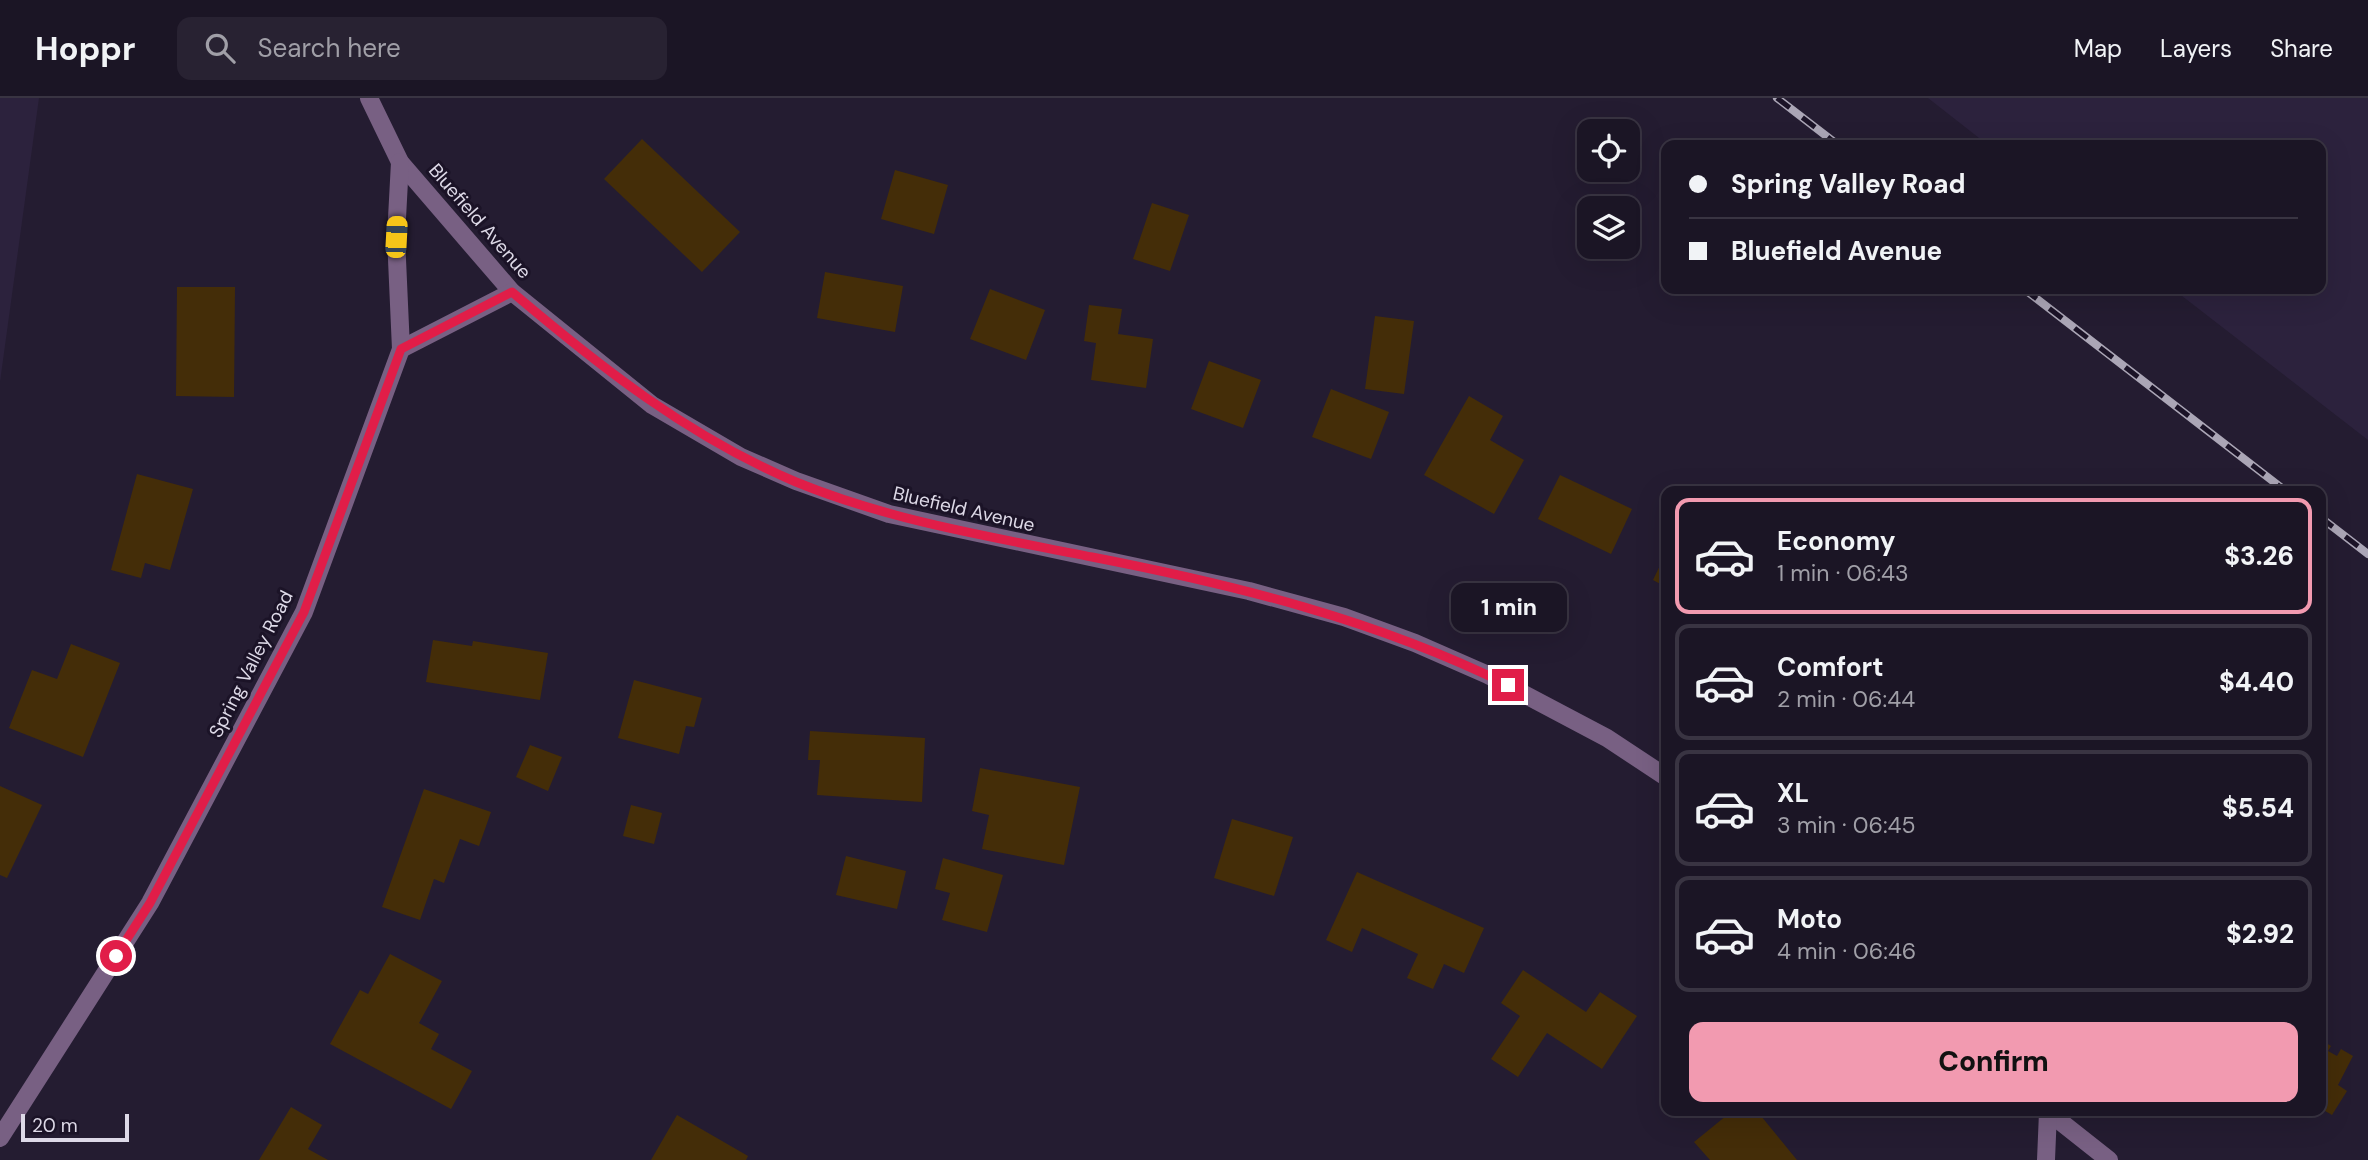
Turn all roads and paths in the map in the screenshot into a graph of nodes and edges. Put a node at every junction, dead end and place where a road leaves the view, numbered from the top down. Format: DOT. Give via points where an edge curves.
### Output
graph roads {
  1 [pos="369,98"];
  2 [pos="400,162"];
  3 [pos="512,292"];
  4 [pos="401,349"];
  5 [pos="1661,774"];
  6 [pos="2048,1116"];
  7 [pos="2053,1116"];
  8 [pos="0,1138"];
  9 [pos="2046,1160"];
  10 [pos="2109,1160"];
  1 -- 2 [label="street, Bluefield Avenue"];
  2 -- 3 [label="street, Bluefield Avenue"];
  2 -- 4 [label="street, Spring Valley Road" via="396,237"];
  3 -- 4 [label="street"];
  3 -- 5 [label="street, Bluefield Avenue" via="652,405 741,457 796,481 889,514 1249,591 1344,617 1500,681 1607,738"];
  4 -- 8 [label="street, Spring Valley Road" via="304,612 150,903"];
  6 -- 9 [label="street"];
  7 -- 10 [label="street"];
}
